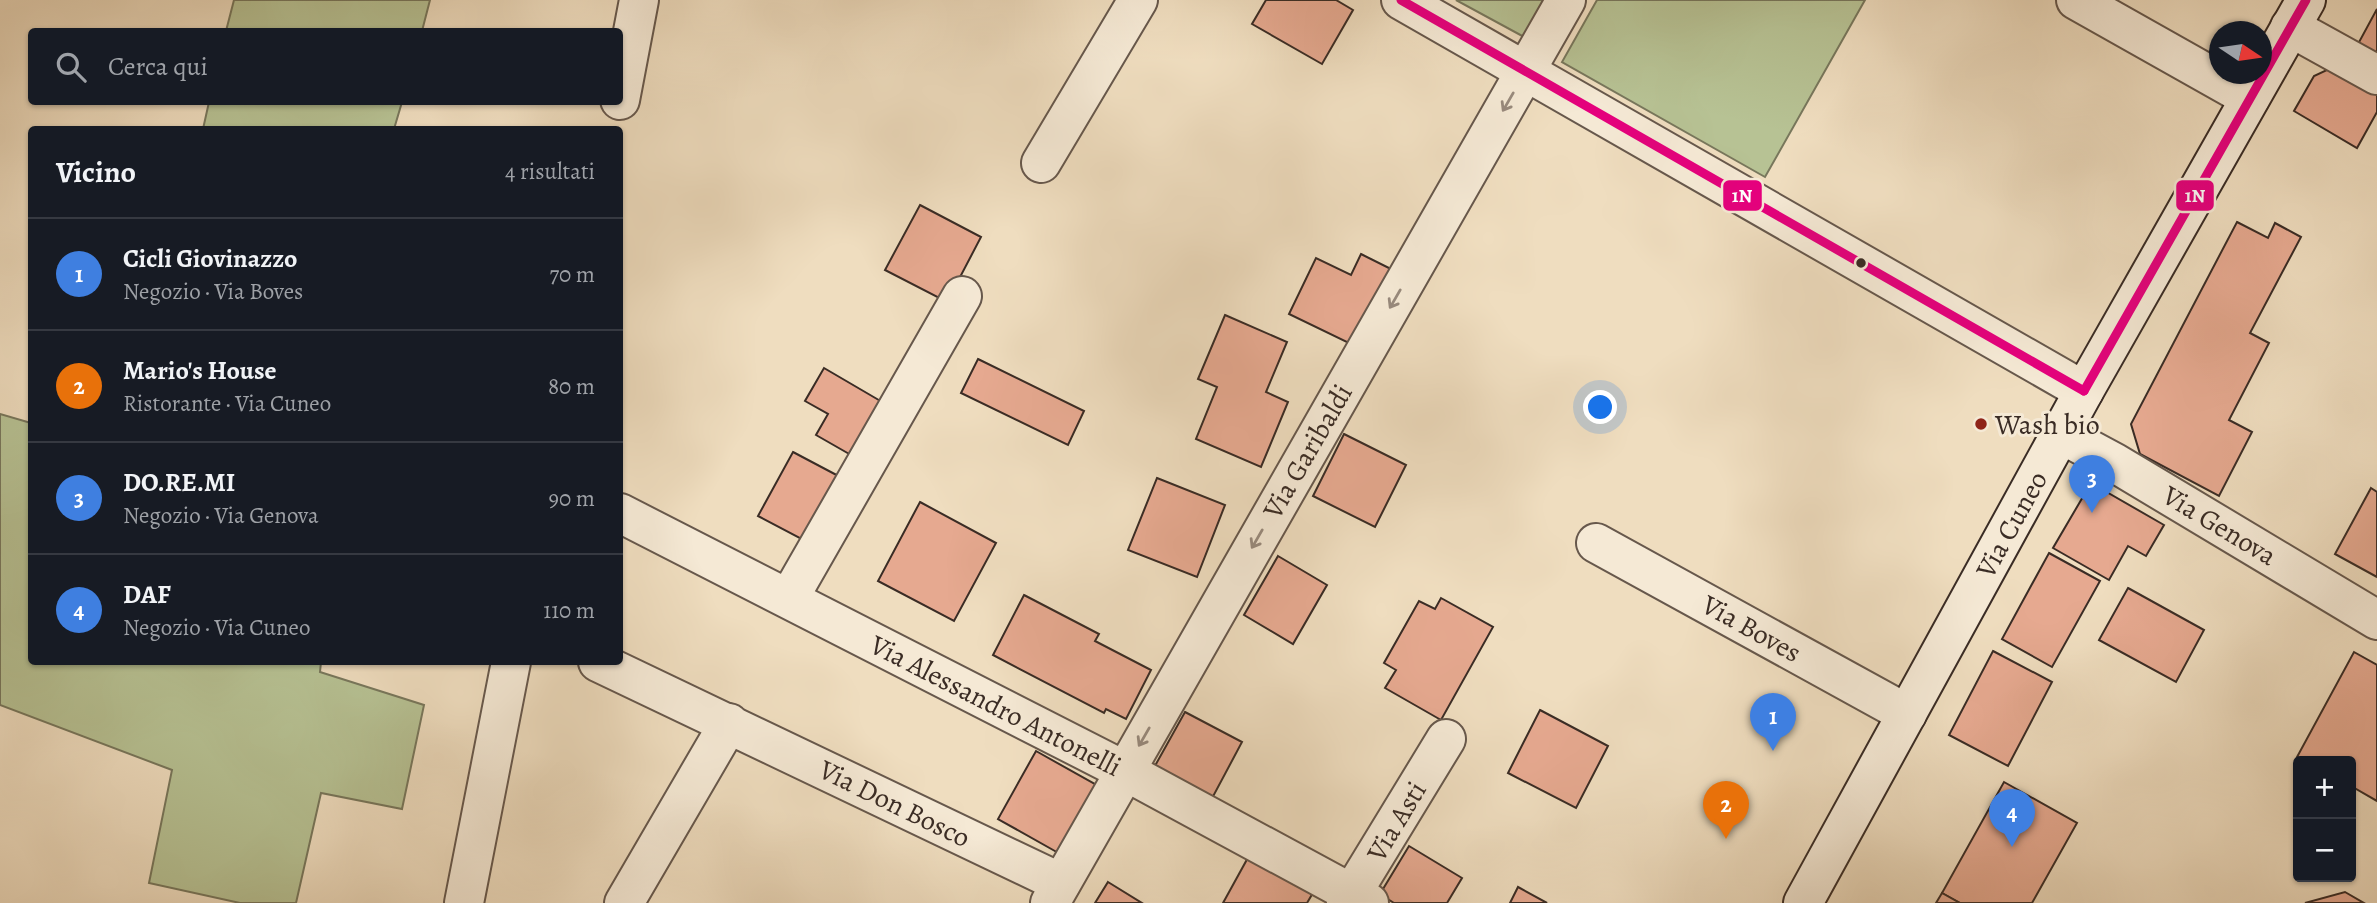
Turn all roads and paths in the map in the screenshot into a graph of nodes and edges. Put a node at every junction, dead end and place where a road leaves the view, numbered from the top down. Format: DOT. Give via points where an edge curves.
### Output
graph roads {
  1 [pos="639,0"];
  2 [pos="1138,0"];
  3 [pos="1401,0"];
  4 [pos="1566,0"];
  5 [pos="2076,0"];
  6 [pos="2298,14"];
  7 [pos="1526,70"];
  8 [pos="2377,75"];
  9 [pos="623,81"];
  10 [pos="2250,98"];
  11 [pos="618,105"];
  12 [pos="615,126"];
  13 [pos="1041,163"];
  14 [pos="962,296"];
  15 [pos="2084,391"];
  16 [pos="2061,434"];
  17 [pos="623,515"];
  18 [pos="1596,543"];
  19 [pos="789,598"];
  20 [pos="2377,620"];
  21 [pos="510,665"];
  22 [pos="604,665"];
  23 [pos="1907,714"];
  24 [pos="729,723"];
  25 [pos="1446,738"];
  26 [pos="1125,771"];
  27 [pos="1055,893"];
  28 [pos="1356,900"];
  29 [pos="464,903"];
  30 [pos="624,903"];
  31 [pos="1803,903"];
  1 -- 9 [label="street"];
  2 -- 13 [label="street"];
  3 -- 7 [label="street"];
  4 -- 7 [label="street, Via Garibaldi"];
  5 -- 10 [label="street"];
  6 -- 8 [label="street"];
  6 -- 10 [label="street, Via Cuneo"];
  7 -- 15 [label="street"];
  7 -- 26 [label="street, Via Garibaldi, one-way"];
  10 -- 15 [label="street, Via Cuneo"];
  11 -- 12 [label="street"];
  14 -- 19 [label="street"];
  15 -- 16 [label="street, Via Cuneo"];
  16 -- 20 [label="street, Via Genova"];
  16 -- 23 [label="street, Via Cuneo"];
  17 -- 19 [label="street, Via Alessandro Antonelli"];
  18 -- 23 [label="street, Via Boves"];
  19 -- 26 [label="street, Via Alessandro Antonelli"];
  21 -- 29 [label="street"];
  22 -- 24 [label="street, Via Don Bosco"];
  23 -- 31 [label="street, Via Cuneo"];
  24 -- 27 [label="street, Via Don Bosco"];
  24 -- 30 [label="street"];
  25 -- 28 [label="street, Via Asti"];
  26 -- 27 [label="street, Via Garibaldi"];
  26 -- 28 [label="street, Via Alessandro Antonelli"];
}
